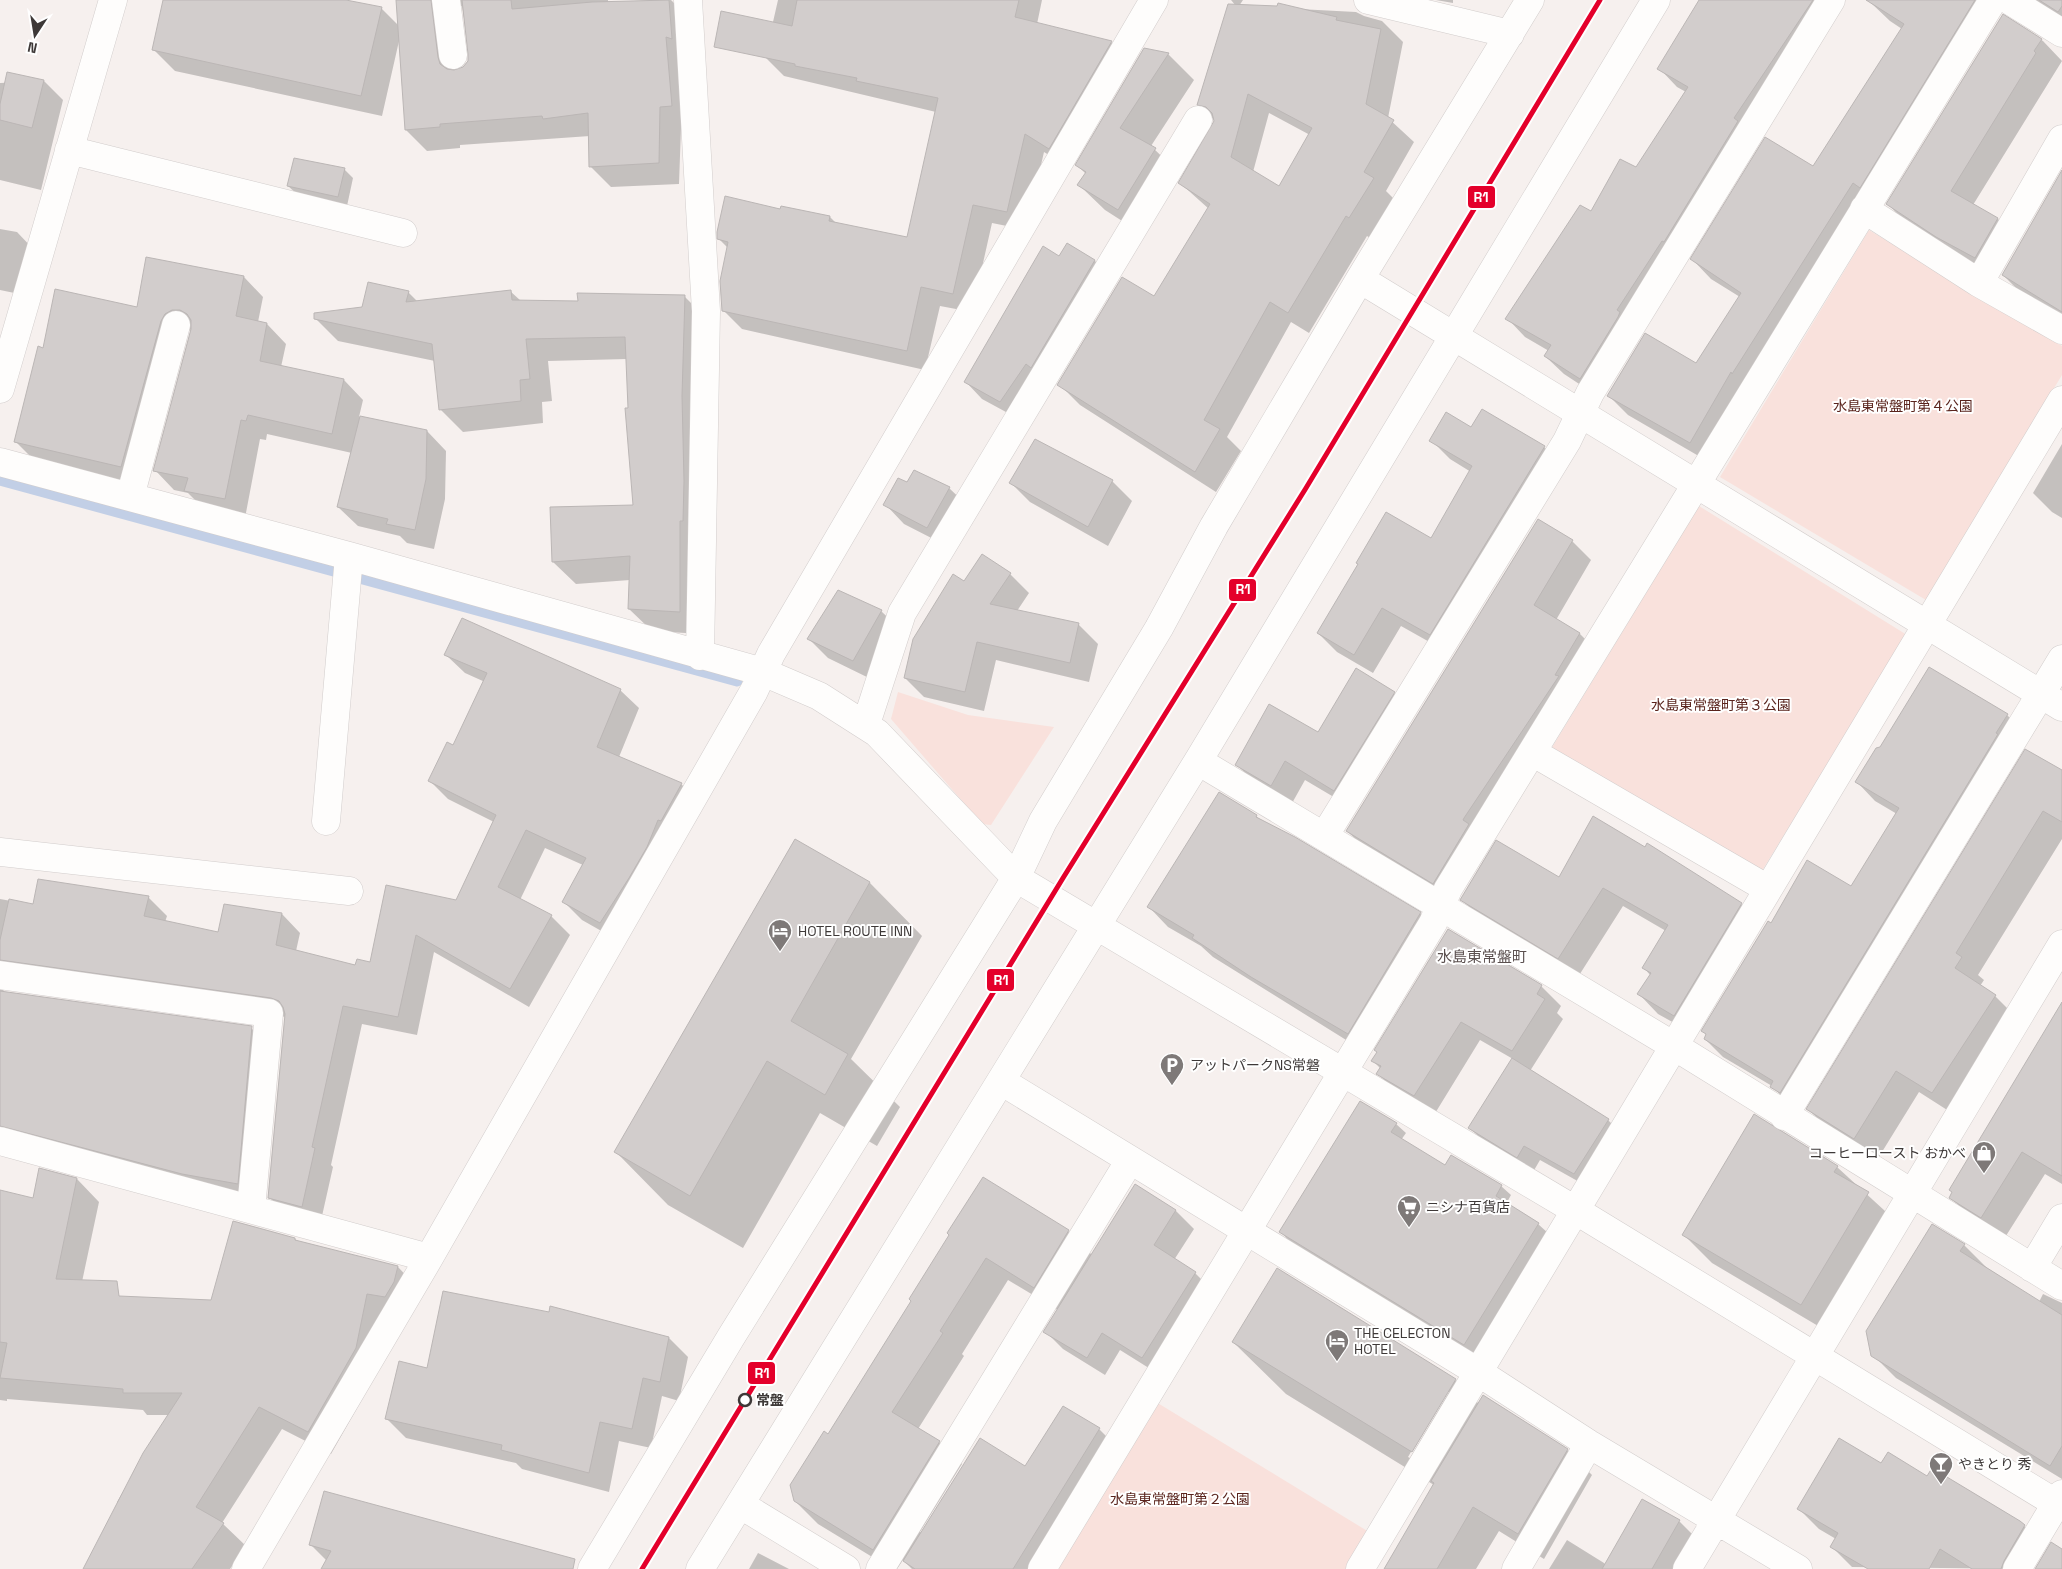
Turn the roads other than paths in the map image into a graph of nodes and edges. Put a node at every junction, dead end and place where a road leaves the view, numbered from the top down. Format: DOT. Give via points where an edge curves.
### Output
graph roads {
  1 [pos="112,0"];
  2 [pos="446,0"];
  3 [pos="688,0"];
  4 [pos="1154,0"];
  5 [pos="1368,0"];
  6 [pos="1530,0"];
  7 [pos="1656,0"];
  8 [pos="1831,0"];
  9 [pos="1993,0"];
  10 [pos="2009,0"];
  11 [pos="2062,33"];
  12 [pos="1510,34"];
  13 [pos="453,55"];
  14 [pos="1198,120"];
  15 [pos="2062,139"];
  16 [pos="69,150"];
  17 [pos="1864,209"];
  18 [pos="403,233"];
  19 [pos="1360,279"];
  20 [pos="1979,282"];
  21 [pos="176,325"];
  22 [pos="2062,330"];
  23 [pos="1452,336"];
  24 [pos="0,389"];
  25 [pos="2062,400"];
  26 [pos="1580,414"];
  27 [pos="0,462"];
  28 [pos="1696,484"];
  29 [pos="130,497"];
  30 [pos="348,568"];
  31 [pos="1927,625"];
  32 [pos="700,656"];
  33 [pos="2062,659"];
  34 [pos="763,672"];
  35 [pos="2051,701"];
  36 [pos="866,724"];
  37 [pos="1532,752"];
  38 [pos="1198,761"];
  39 [pos="326,821"];
  40 [pos="1325,835"];
  41 [pos="0,852"];
  42 [pos="1016,878"];
  43 [pos="1768,889"];
  44 [pos="349,891"];
  45 [pos="1441,906"];
  46 [pos="1098,925"];
  47 [pos="2062,944"];
  48 [pos="0,975"];
  49 [pos="1674,1046"];
  50 [pos="1342,1071"];
  51 [pos="1002,1081"];
  52 [pos="1784,1116"];
  53 [pos="0,1141"];
  54 [pos="1130,1160"];
  55 [pos="1913,1195"];
  56 [pos="251,1209"];
  57 [pos="1575,1210"];
  58 [pos="2062,1218"];
  59 [pos="1245,1231"];
  60 [pos="429,1258"];
  61 [pos="2032,1268"];
  62 [pos="2062,1286"];
  63 [pos="1813,1356"];
  64 [pos="1478,1372"];
  65 [pos="1590,1444"];
  66 [pos="2060,1502"];
  67 [pos="741,1504"];
  68 [pos="1716,1520"];
  69 [pos="246,1569"];
  70 [pos="592,1569"];
  71 [pos="700,1569"];
  72 [pos="846,1569"];
  73 [pos="880,1569"];
  74 [pos="1042,1569"];
  75 [pos="1360,1569"];
  76 [pos="1516,1569"];
  77 [pos="1687,1569"];
  78 [pos="1798,1569"];
  79 [pos="2018,1569"];
  1 -- 16 [label="street"];
  2 -- 13 [label="street"];
  3 -- 32 [label="street" via="706,311"];
  4 -- 34 [label="street"];
  5 -- 12 [label="street"];
  6 -- 12 [label="street"];
  7 -- 23 [label="street"];
  8 -- 26 [label="street"];
  9 -- 17 [label="street"];
  10 -- 11 [label="street"];
  12 -- 19 [label="street"];
  14 -- 36 [label="street" via="902,613"];
  15 -- 20 [label="street"];
  16 -- 18 [label="street"];
  16 -- 24 [label="street"];
  17 -- 20 [label="street"];
  17 -- 28 [label="street"];
  19 -- 23 [label="street"];
  19 -- 42 [label="street" via="1214,526 1159,628 1043,821"];
  20 -- 22 [label="street"];
  21 -- 29 [label="street"];
  23 -- 26 [label="street"];
  23 -- 38 [label="street"];
  25 -- 31 [label="street"];
  26 -- 28 [label="street"];
  26 -- 40 [label="street" via="1567,441"];
  27 -- 29 [label="street"];
  28 -- 31 [label="street"];
  28 -- 37 [label="street"];
  29 -- 30 [label="street"];
  30 -- 32 [label="street"];
  30 -- 39 [label="street"];
  31 -- 35 [label="street"];
  31 -- 43 [label="street"];
  32 -- 34 [label="street"];
  33 -- 35 [label="street"];
  34 -- 36 [label="street" via="819,696"];
  34 -- 60 [label="street"];
  35 -- 52 [label="street"];
  36 -- 42 [label="street"];
  37 -- 43 [label="street"];
  37 -- 45 [label="street" via="1448,889"];
  38 -- 40 [label="street"];
  38 -- 46 [label="street"];
  40 -- 45 [label="street"];
  41 -- 44 [label="street"];
  42 -- 46 [label="street"];
  42 -- 70 [label="street" via="731,1336"];
  43 -- 49 [label="street"];
  45 -- 49 [label="street"];
  45 -- 50 [label="street"];
  46 -- 50 [label="street"];
  46 -- 51 [label="street"];
  47 -- 55 [label="street"];
  48 -- 56 [label="street" via="269,1013"];
  49 -- 52 [label="street"];
  49 -- 57 [label="street"];
  50 -- 57 [label="street"];
  50 -- 59 [label="street"];
  51 -- 54 [label="street"];
  51 -- 67 [label="street"];
  52 -- 55 [label="street"];
  53 -- 56 [label="street"];
  54 -- 59 [label="street"];
  54 -- 73 [label="street"];
  55 -- 61 [label="street"];
  55 -- 63 [label="street"];
  56 -- 60 [label="street"];
  57 -- 63 [label="street"];
  57 -- 64 [label="street"];
  58 -- 61 [label="street"];
  59 -- 64 [label="street"];
  59 -- 74 [label="street"];
  60 -- 69 [label="street"];
  61 -- 62 [label="street"];
  63 -- 66 [label="street"];
  63 -- 68 [label="street"];
  64 -- 65 [label="street"];
  64 -- 75 [label="street"];
  65 -- 68 [label="street"];
  65 -- 76 [label="street"];
  66 -- 79 [label="street"];
  67 -- 71 [label="street"];
  67 -- 72 [label="street"];
  68 -- 77 [label="street"];
  68 -- 78 [label="street"];
}
